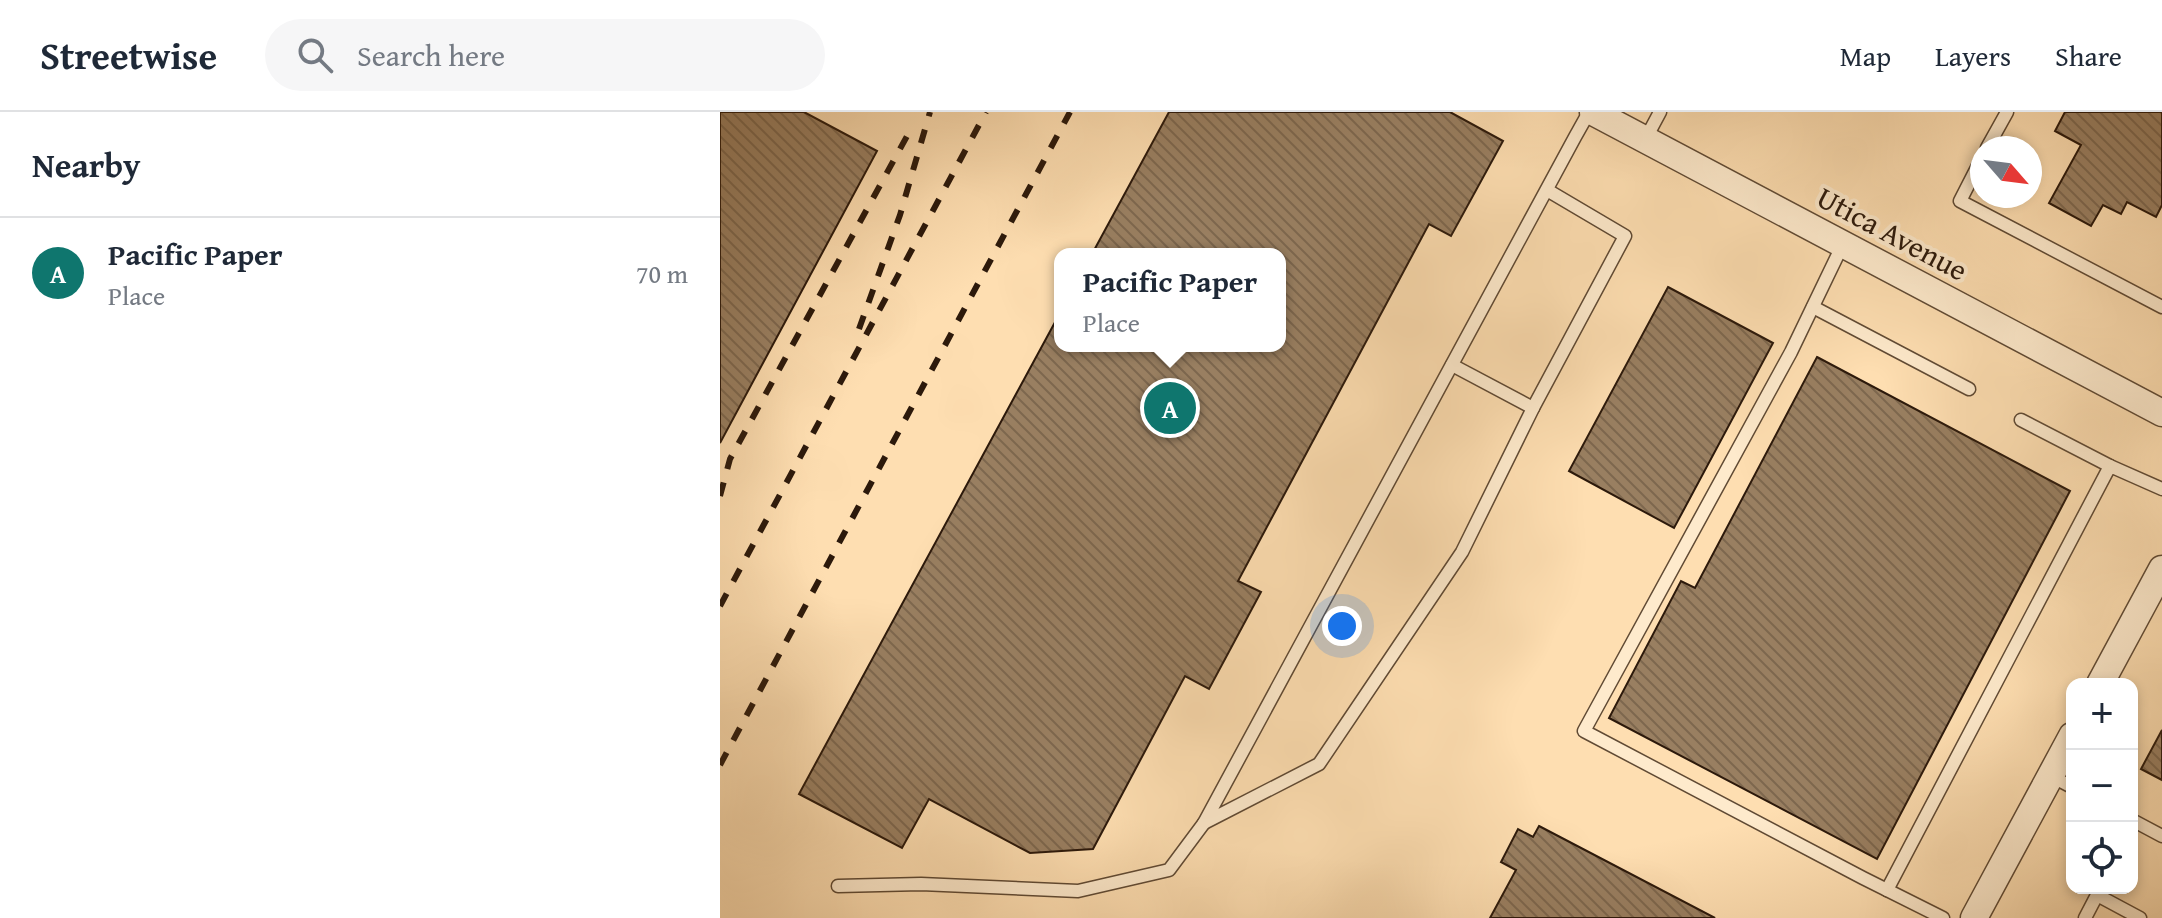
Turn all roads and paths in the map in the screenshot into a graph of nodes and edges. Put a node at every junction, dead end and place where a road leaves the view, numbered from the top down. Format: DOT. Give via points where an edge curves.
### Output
graph roads {
  1 [pos="1591,112"];
  2 [pos="1660,112"];
  3 [pos="2007,112"];
  4 [pos="1994,136"];
  5 [pos="1645,140"];
  6 [pos="1970,181"];
  7 [pos="1547,190"];
  8 [pos="1970,206"];
  9 [pos="1973,208"];
  10 [pos="1843,244"];
  11 [pos="1813,307"];
  12 [pos="2162,307"];
  13 [pos="1452,365"];
  14 [pos="1969,389"];
  15 [pos="1533,408"];
  16 [pos="2162,413"];
  17 [pos="2021,420"];
  18 [pos="2110,466"];
  19 [pos="2162,489"];
  20 [pos="2162,569"];
  21 [pos="2103,678"];
  22 [pos="2069,750"];
  23 [pos="2061,782"];
  24 [pos="2136,822"];
  25 [pos="1204,823"];
  26 [pos="2162,836"];
  27 [pos="838,886"];
  28 [pos="1887,890"];
  29 [pos="1943,918"];
  30 [pos="1974,918"];
  31 [pos="2085,918"];
  32 [pos="2140,918"];
  1 -- 5 [label="street, Utica Avenue"];
  1 -- 7 [label="lane"];
  2 -- 5 [label="lane"];
  3 -- 4 [label="lane"];
  5 -- 10 [label="street, Utica Avenue"];
  6 -- 8 [label="lane" via="1960,201"];
  7 -- 13 [label="lane"];
  7 -- 15 [label="lane" via="1625,236"];
  9 -- 12 [label="lane"];
  10 -- 11 [label="lane"];
  10 -- 16 [label="street, Utica Avenue"];
  11 -- 14 [label="lane"];
  11 -- 28 [label="lane" via="1584,731"];
  13 -- 15 [label="lane"];
  13 -- 25 [label="lane"];
  15 -- 25 [label="lane" via="1462,552 1319,764"];
  17 -- 18 [label="lane"];
  18 -- 19 [label="lane"];
  18 -- 28 [label="lane"];
  20 -- 21 [label="street"];
  22 -- 23 [label="street"];
  23 -- 30 [label="street"];
  24 -- 26 [label="lane"];
  25 -- 27 [label="lane" via="1169,870 1078,891"];
  28 -- 29 [label="lane"];
  31 -- 32 [label="lane" via="2097,895"];
}
